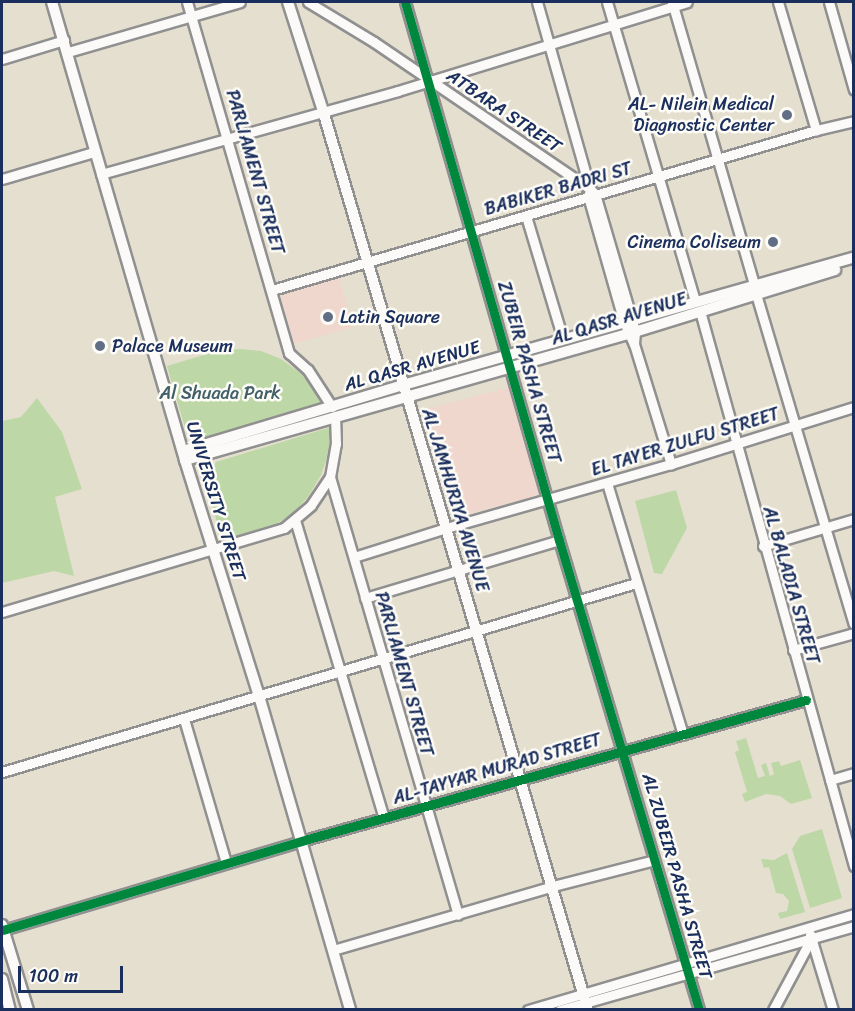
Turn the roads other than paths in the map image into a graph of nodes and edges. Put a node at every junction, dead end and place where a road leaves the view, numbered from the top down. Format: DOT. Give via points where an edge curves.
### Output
graph roads {
  1 [pos="52,2"];
  2 [pos="187,2"];
  3 [pos="240,2"];
  4 [pos="288,2"];
  5 [pos="308,2"];
  6 [pos="405,2"];
  7 [pos="537,2"];
  8 [pos="607,2"];
  9 [pos="687,2"];
  10 [pos="778,2"];
  11 [pos="830,2"];
  12 [pos="673,4"];
  13 [pos="191,15"];
  14 [pos="614,24"];
  15 [pos="64,40"];
  16 [pos="549,43"];
  17 [pos="68,52"];
  18 [pos="2,59"];
  19 [pos="429,80"];
  20 [pos="854,90"];
  21 [pos="323,111"];
  22 [pos="854,121"];
  23 [pos="816,130"];
  24 [pos="229,138"];
  25 [pos="94,152"];
  26 [pos="717,159"];
  27 [pos="101,174"];
  28 [pos="660,176"];
  29 [pos="2,179"];
  30 [pos="591,193"];
  31 [pos="526,216"];
  32 [pos="472,231"];
  33 [pos="854,257"];
  34 [pos="367,262"];
  35 [pos="854,264"];
  36 [pos="755,289"];
  37 [pos="272,290"];
  38 [pos="698,306"];
  39 [pos="628,321"];
  40 [pos="632,337"];
  41 [pos="563,339"];
  42 [pos="507,356"];
  43 [pos="511,368"];
  44 [pos="403,385"];
  45 [pos="407,397"];
  46 [pos="854,407"];
  47 [pos="333,412"];
  48 [pos="795,425"];
  49 [pos="736,444"];
  50 [pos="184,456"];
  51 [pos="670,464"];
  52 [pos="330,477"];
  53 [pos="607,483"];
  54 [pos="549,500"];
  55 [pos="854,519"];
  56 [pos="295,520"];
  57 [pos="446,528"];
  58 [pos="825,528"];
  59 [pos="559,540"];
  60 [pos="763,546"];
  61 [pos="214,551"];
  62 [pos="354,557"];
  63 [pos="458,570"];
  64 [pos="636,583"];
  65 [pos="365,598"];
  66 [pos="577,599"];
  67 [pos="2,612"];
  68 [pos="854,624"];
  69 [pos="477,631"];
  70 [pos="854,633"];
  71 [pos="793,650"];
  72 [pos="383,658"];
  73 [pos="340,672"];
  74 [pos="259,696"];
  75 [pos="806,700"];
  76 [pos="184,719"];
  77 [pos="683,735"];
  78 [pos="623,751"];
  79 [pos="2,772"];
  80 [pos="854,773"];
  81 [pos="522,780"];
  82 [pos="830,780"];
  83 [pos="425,807"];
  84 [pos="384,818"];
  85 [pos="301,841"];
  86 [pos="654,860"];
  87 [pos="226,863"];
  88 [pos="854,866"];
  89 [pos="553,886"];
  90 [pos="854,914"];
  91 [pos="458,915"];
  92 [pos="854,926"];
  93 [pos="808,927"];
  94 [pos="2,928"];
  95 [pos="811,939"];
  96 [pos="333,950"];
  97 [pos="742,951"];
  98 [pos="686,967"];
  99 [pos="2,979"];
  100 [pos="586,1001"];
  101 [pos="10,1010"];
  102 [pos="28,1010"];
  103 [pos="350,1010"];
  104 [pos="528,1010"];
  105 [pos="560,1010"];
  106 [pos="699,1010"];
  107 [pos="773,1010"];
  108 [pos="833,1010"];
  1 -- 15 [label="main road, UNIVERSITY STREET"];
  2 -- 13 [label="street, PARLIAMENT STREET"];
  3 -- 13 [label="street"];
  4 -- 21 [label="main road, AL JAMHURIYA AVENUE"];
  5 -- 19 [label="street, ATBARA STREET"];
  6 -- 19 [label="street, ZUBEIR PASHA STREET"];
  7 -- 16 [label="street"];
  8 -- 14 [label="street, AL BALADIA STREET"];
  9 -- 12 [label="street"];
  10 -- 23 [label="street"];
  11 -- 20 [label="street"];
  12 -- 14 [label="street"];
  12 -- 26 [label="street"];
  13 -- 17 [label="street"];
  13 -- 24 [label="street, PARLIAMENT STREET"];
  14 -- 16 [label="street"];
  14 -- 28 [label="street, AL BALADIA STREET"];
  15 -- 17 [label="main road, UNIVERSITY STREET"];
  15 -- 18 [label="street"];
  16 -- 19 [label="street"];
  16 -- 30 [label="street"];
  17 -- 25 [label="main road, UNIVERSITY STREET"];
  19 -- 21 [label="street"];
  19 -- 30 [label="street, ATBARA STREET"];
  19 -- 32 [label="street, ZUBEIR PASHA STREET"];
  21 -- 24 [label="street"];
  21 -- 34 [label="main road, AL JAMHURIYA AVENUE"];
  22 -- 23 [label="street, BABIKER BADRI ST"];
  23 -- 26 [label="street, BABIKER BADRI ST"];
  24 -- 27 [label="street"];
  24 -- 37 [label="street, PARLIAMENT STREET"];
  25 -- 27 [label="main road, UNIVERSITY STREET"];
  25 -- 29 [label="street"];
  26 -- 28 [label="street, BABIKER BADRI ST"];
  26 -- 36 [label="street"];
  27 -- 50 [label="main road, UNIVERSITY STREET"];
  28 -- 30 [label="street, BABIKER BADRI ST"];
  28 -- 38 [label="street, AL BALADIA STREET"];
  30 -- 31 [label="street, BABIKER BADRI ST"];
  30 -- 39 [label="street"];
  31 -- 32 [label="street, BABIKER BADRI ST"];
  31 -- 41 [label="street"];
  32 -- 34 [label="street, BABIKER BADRI ST"];
  32 -- 42 [label="street, ZUBEIR PASHA STREET"];
  33 -- 36 [label="main road, AL QASR AVENUE"];
  34 -- 37 [label="street, BABIKER BADRI ST"];
  34 -- 44 [label="main road, AL JAMHURIYA AVENUE"];
  35 -- 36 [label="main road, AL QASR AVENUE"];
  36 -- 38 [label="main road, AL QASR AVENUE"];
  36 -- 48 [label="street"];
  37 -- 47 [label="street, PARLIAMENT STREET" via="289,353 308,370"];
  38 -- 39 [label="main road, AL QASR AVENUE"];
  38 -- 40 [label="main road, AL QASR AVENUE"];
  38 -- 49 [label="street, AL BALADIA STREET"];
  39 -- 40 [label="street"];
  39 -- 41 [label="main road, AL QASR AVENUE"];
  40 -- 43 [label="main road, AL QASR AVENUE"];
  40 -- 51 [label="street"];
  41 -- 42 [label="main road, AL QASR AVENUE"];
  42 -- 43 [label="street, ZUBEIR PASHA STREET"];
  42 -- 44 [label="main road, AL QASR AVENUE"];
  43 -- 45 [label="main road, AL QASR AVENUE"];
  43 -- 54 [label="street, ZUBEIR PASHA STREET"];
  44 -- 45 [label="main road, AL JAMHURIYA AVENUE"];
  44 -- 47 [label="main road, AL QASR AVENUE"];
  45 -- 47 [label="main road, AL QASR AVENUE"];
  45 -- 57 [label="main road, AL JAMHURIYA AVENUE"];
  46 -- 48 [label="street, EL TAYER ZULFU STREET"];
  47 -- 50 [label="main road, AL QASR AVENUE"];
  47 -- 52 [label="street" via="336,444"];
  48 -- 49 [label="street, EL TAYER ZULFU STREET"];
  48 -- 58 [label="street"];
  49 -- 51 [label="street, EL TAYER ZULFU STREET"];
  49 -- 60 [label="street, AL BALADIA STREET"];
  50 -- 61 [label="main road, UNIVERSITY STREET"];
  51 -- 53 [label="street, EL TAYER ZULFU STREET"];
  52 -- 56 [label="street"];
  52 -- 62 [label="street, PARLIAMENT STREET"];
  53 -- 54 [label="street, EL TAYER ZULFU STREET"];
  53 -- 64 [label="street"];
  54 -- 57 [label="street, EL TAYER ZULFU STREET"];
  54 -- 59 [label="street, ZUBEIR PASHA STREET"];
  55 -- 58 [label="street"];
  56 -- 61 [label="street" via="270,534"];
  56 -- 73 [label="street"];
  57 -- 62 [label="street, EL TAYER ZULFU STREET"];
  57 -- 63 [label="main road, AL JAMHURIYA AVENUE"];
  58 -- 60 [label="street"];
  58 -- 68 [label="street"];
  59 -- 63 [label="street"];
  59 -- 66 [label="street, ZUBEIR PASHA STREET"];
  60 -- 71 [label="street, AL BALADIA STREET"];
  61 -- 67 [label="street"];
  61 -- 74 [label="main road, UNIVERSITY STREET"];
  62 -- 65 [label="street, PARLIAMENT STREET"];
  63 -- 65 [label="street"];
  63 -- 69 [label="main road, AL JAMHURIYA AVENUE"];
  64 -- 66 [label="street"];
  64 -- 77 [label="street"];
  65 -- 72 [label="street, PARLIAMENT STREET"];
  66 -- 69 [label="street"];
  66 -- 78 [label="street, ZUBEIR PASHA STREET"];
  69 -- 72 [label="street"];
  69 -- 81 [label="main road, AL JAMHURIYA AVENUE"];
  70 -- 71 [label="street"];
  71 -- 75 [label="street, AL BALADIA STREET"];
  72 -- 73 [label="street"];
  72 -- 83 [label="street, PARLIAMENT STREET"];
  73 -- 74 [label="street"];
  73 -- 84 [label="street"];
  74 -- 76 [label="street"];
  74 -- 85 [label="main road, UNIVERSITY STREET"];
  75 -- 77 [label="street, AL-TAYYAR MURAD STREET"];
  75 -- 82 [label="street, AL BALADIA STREET"];
  76 -- 79 [label="street"];
  76 -- 87 [label="street"];
  77 -- 78 [label="street, AL-TAYYAR MURAD STREET"];
  78 -- 81 [label="street, AL-TAYYAR MURAD STREET"];
  78 -- 86 [label="street, AL ZUBEIR PASHA STREET"];
  80 -- 82 [label="street"];
  81 -- 83 [label="street, AL-TAYYAR MURAD STREET"];
  81 -- 89 [label="main road, AL JAMHURIYA AVENUE"];
  82 -- 88 [label="street, AL BALADIA STREET"];
  83 -- 84 [label="street, AL-TAYYAR MURAD STREET"];
  83 -- 91 [label="street, PARLIAMENT STREET"];
  84 -- 85 [label="street, AL-TAYYAR MURAD STREET"];
  85 -- 87 [label="street, AL-TAYYAR MURAD STREET"];
  85 -- 96 [label="main road, UNIVERSITY STREET"];
  86 -- 89 [label="street"];
  86 -- 98 [label="street, AL ZUBEIR PASHA STREET"];
  87 -- 94 [label="street, AL-TAYYAR MURAD STREET"];
  89 -- 91 [label="street"];
  89 -- 100 [label="main road, AL JAMHURIYA AVENUE"];
  90 -- 93 [label="street"];
  91 -- 96 [label="street"];
  92 -- 95 [label="street"];
  93 -- 95 [label="street"];
  93 -- 97 [label="street"];
  94 -- 102 [label="main road"];
  95 -- 97 [label="street"];
  95 -- 107 [label="street"];
  95 -- 108 [label="street"];
  96 -- 103 [label="main road, UNIVERSITY STREET"];
  97 -- 98 [label="street"];
  98 -- 100 [label="street"];
  98 -- 106 [label="street, AL ZUBEIR PASHA STREET"];
  99 -- 101 [label="main road"];
  100 -- 104 [label="street"];
  100 -- 105 [label="street"];
}
